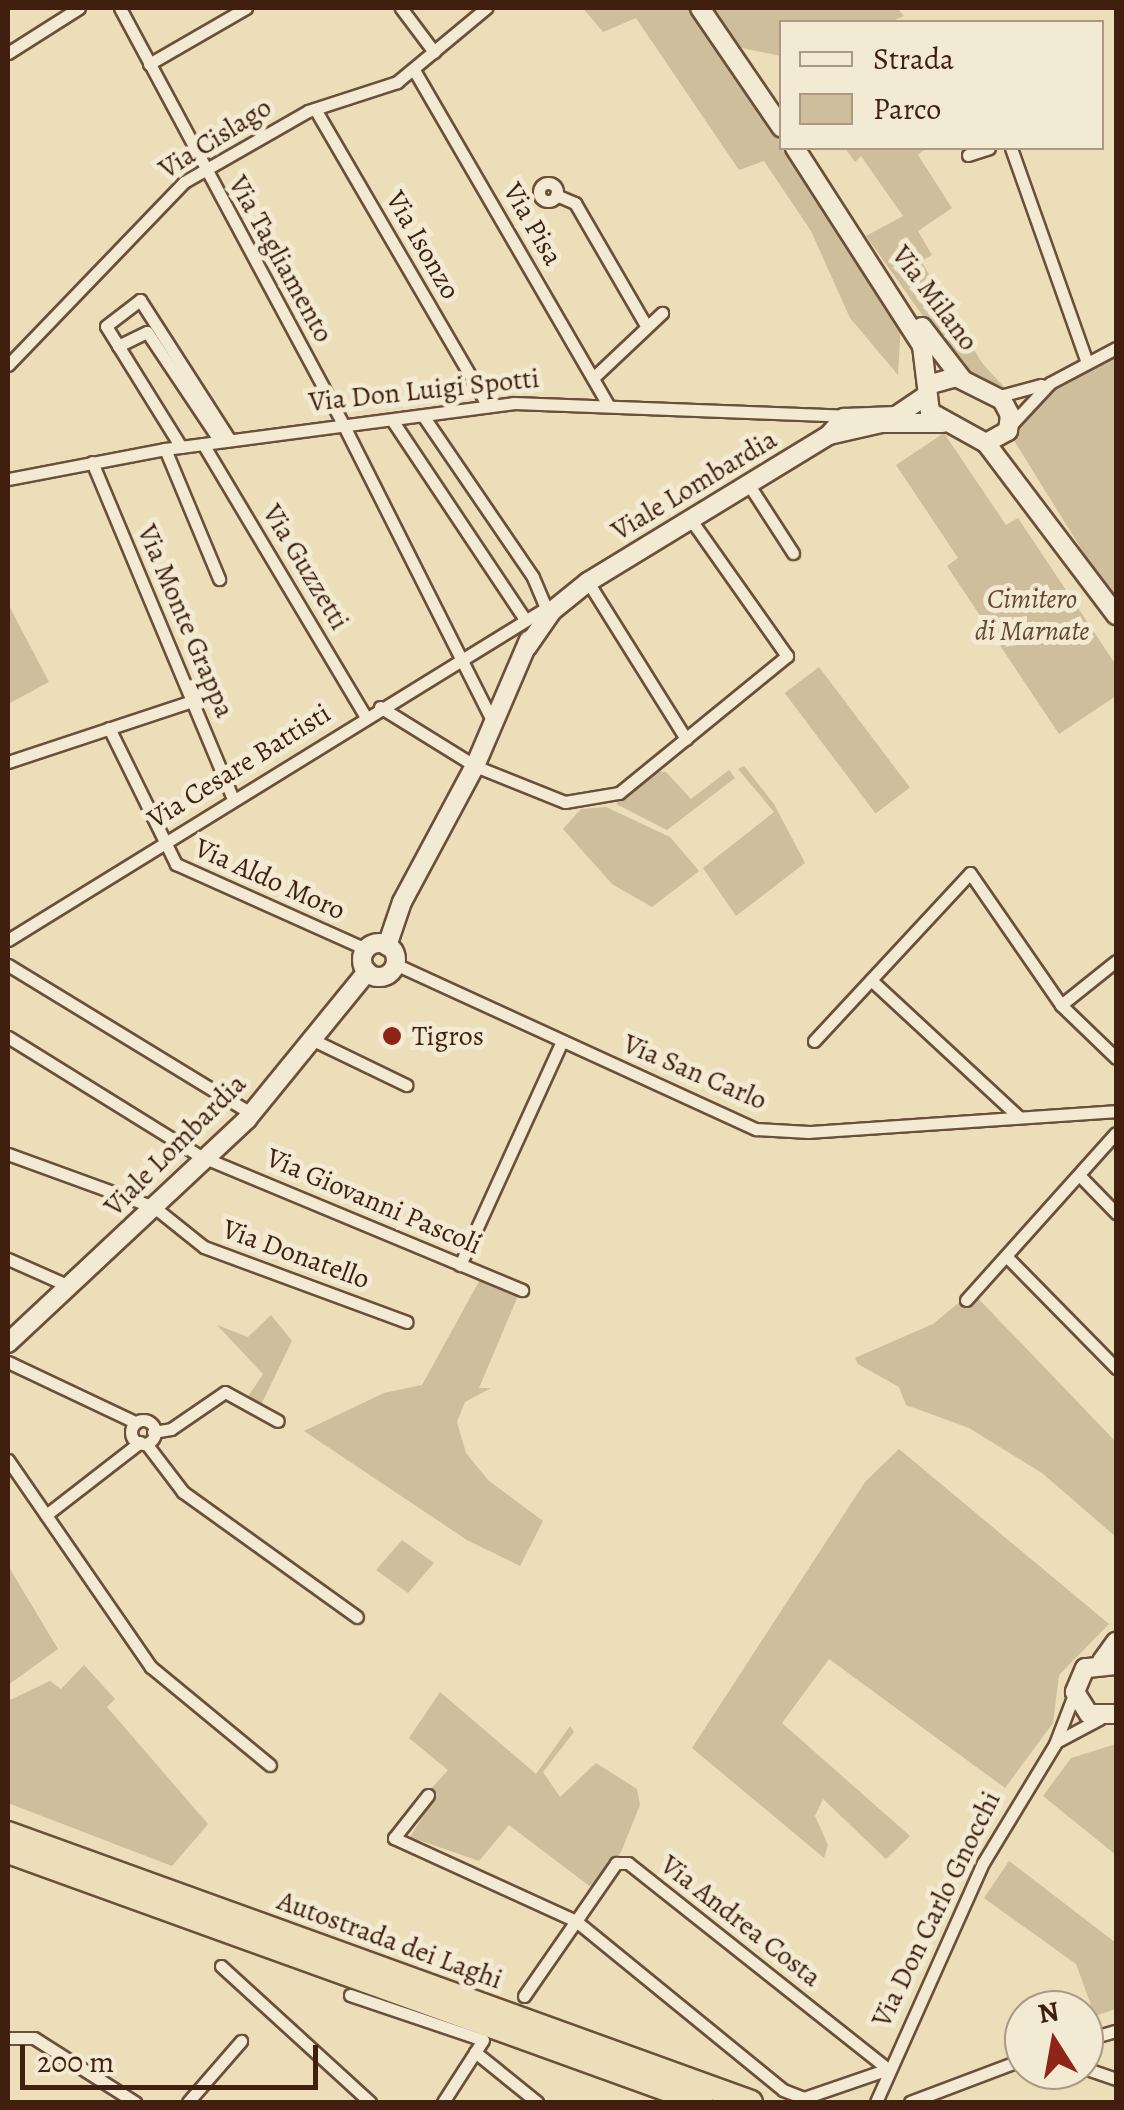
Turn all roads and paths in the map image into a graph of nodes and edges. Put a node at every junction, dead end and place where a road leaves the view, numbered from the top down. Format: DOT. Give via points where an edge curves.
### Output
graph roads {
  1 [pos="79,8"];
  2 [pos="120,8"];
  3 [pos="246,8"];
  4 [pos="401,8"];
  5 [pos="486,8"];
  6 [pos="700,8"];
  7 [pos="434,52"];
  8 [pos="8,53"];
  9 [pos="149,64"];
  10 [pos="414,70"];
  11 [pos="315,109"];
  12 [pos="779,124"];
  13 [pos="796,150"];
  14 [pos="983,150"];
  15 [pos="1012,150"];
  16 [pos="968,155"];
  17 [pos="204,169"];
  18 [pos="556,195"];
  19 [pos="865,251"];
  20 [pos="662,312"];
  21 [pos="647,327"];
  22 [pos="118,346"];
  23 [pos="1116,348"];
  24 [pos="1087,363"];
  25 [pos="8,365"];
  26 [pos="593,378"];
  27 [pos="962,378"];
  28 [pos="1050,382"];
  29 [pos="929,390"];
  30 [pos="996,397"];
  31 [pos="608,404"];
  32 [pos="488,406"];
  33 [pos="423,416"];
  34 [pos="392,420"];
  35 [pos="854,422"];
  36 [pos="943,423"];
  37 [pos="344,426"];
  38 [pos="1009,428"];
  39 [pos="225,441"];
  40 [pos="986,443"];
  41 [pos="203,444"];
  42 [pos="181,447"];
  43 [pos="165,449"];
  44 [pos="92,462"];
  45 [pos="8,479"];
  46 [pos="748,485"];
  47 [pos="691,520"];
  48 [pos="793,553"];
  49 [pos="219,579"];
  50 [pos="588,582"];
  51 [pos="1099,592"];
  52 [pos="552,602"];
  53 [pos="1116,615"];
  54 [pos="530,632"];
  55 [pos="503,633"];
  56 [pos="460,658"];
  57 [pos="192,701"];
  58 [pos="380,707"];
  59 [pos="365,716"];
  60 [pos="494,724"];
  61 [pos="109,728"];
  62 [pos="686,739"];
  63 [pos="8,762"];
  64 [pos="475,766"];
  65 [pos="234,799"];
  66 [pos="162,845"];
  67 [pos="8,940"];
  68 [pos="366,949"];
  69 [pos="391,955"];
  70 [pos="1116,961"];
  71 [pos="8,965"];
  72 [pos="366,972"];
  73 [pos="870,980"];
  74 [pos="1061,1005"];
  75 [pos="8,1036"];
  76 [pos="311,1038"];
  77 [pos="562,1041"];
  78 [pos="814,1041"];
  79 [pos="1116,1058"];
  80 [pos="406,1085"];
  81 [pos="1116,1111"];
  82 [pos="252,1114"];
  83 [pos="1019,1117"];
  84 [pos="1116,1133"];
  85 [pos="8,1154"];
  86 [pos="206,1158"];
  87 [pos="1080,1176"];
  88 [pos="154,1207"];
  89 [pos="1116,1212"];
  90 [pos="1006,1257"];
  91 [pos="8,1259"];
  92 [pos="460,1265"];
  93 [pos="69,1286"];
  94 [pos="522,1290"];
  95 [pos="966,1300"];
  96 [pos="408,1322"];
  97 [pos="8,1343"];
  98 [pos="8,1362"];
  99 [pos="1116,1368"];
  100 [pos="133,1421"];
  101 [pos="278,1421"];
  102 [pos="153,1432"];
  103 [pos="144,1444"];
  104 [pos="8,1460"];
  105 [pos="46,1515"];
  106 [pos="356,1617"];
  107 [pos="1116,1642"];
  108 [pos="1109,1663"];
  109 [pos="1074,1692"];
  110 [pos="1112,1716"];
  111 [pos="1055,1744"];
  112 [pos="270,1766"];
  113 [pos="428,1796"];
  114 [pos="8,1834"];
  115 [pos="8,1852"];
  116 [pos="576,1922"];
  117 [pos="220,1966"];
  118 [pos="350,1994"];
  119 [pos="524,1996"];
  120 [pos="8,2038"];
  121 [pos="241,2042"];
  122 [pos="479,2046"];
  123 [pos="1004,2067"];
  124 [pos="888,2069"];
  125 [pos="136,2102"];
  126 [pos="188,2102"];
  127 [pos="370,2102"];
  128 [pos="443,2102"];
  129 [pos="537,2102"];
  130 [pos="701,2102"];
  131 [pos="751,2102"];
  132 [pos="879,2102"];
  133 [pos="910,2102"];
  1 -- 8 [label="street"];
  2 -- 9 [label="street, Via Tagliamento"];
  3 -- 9 [label="street"];
  4 -- 7 [label="street"];
  5 -- 7 [label="street, Via Cislago"];
  6 -- 12 [label="street"];
  7 -- 10 [label="street, Via Cislago"];
  9 -- 17 [label="street, Via Tagliamento"];
  10 -- 11 [label="street, Via Cislago" via="378,91"];
  10 -- 26 [label="street, Via Pisa"];
  11 -- 17 [label="street, Via Cislago"];
  11 -- 32 [label="street, Via Isonzo"];
  13 -- 19 [label="street, Via Milano"];
  14 -- 16 [label="street"];
  15 -- 24 [label="street"];
  17 -- 25 [label="street, Via Cislago" via="170,193"];
  17 -- 37 [label="street, Via Tagliamento"];
  18 -- 21 [label="street" via="575,203"];
  19 -- 27 [label="street, Via Milano"];
  19 -- 29 [label="street, Via Milano" via="922,346"];
  20 -- 21 [label="street"];
  21 -- 26 [label="street"];
  22 -- 39 [label="street" via="147,332"];
  22 -- 39 [label="street" via="106,326 140,300"];
  22 -- 42 [label="street"];
  23 -- 24 [label="street"];
  24 -- 28 [label="street"];
  26 -- 31 [label="street, Via Pisa"];
  27 -- 29 [label="street, Via Don Luigi Spotti" via="944,377"];
  27 -- 30 [label="street"];
  28 -- 30 [label="street"];
  28 -- 38 [label="street"];
  29 -- 35 [label="street, Via Don Luigi Spotti" via="896,416"];
  29 -- 36 [label="street, Via Milano" via="930,412"];
  30 -- 38 [label="street" via="1006,404"];
  31 -- 32 [label="street, Via Don Luigi Spotti"];
  31 -- 35 [label="street, Via Don Luigi Spotti"];
  32 -- 33 [label="street, Via Don Luigi Spotti"];
  33 -- 34 [label="street, Via Don Luigi Spotti"];
  33 -- 52 [label="street"];
  34 -- 37 [label="street, Via Don Luigi Spotti"];
  34 -- 54 [label="street"];
  35 -- 36 [label="street, Via Don Luigi Spotti"];
  35 -- 46 [label="street, Viale Lombardia"];
  36 -- 40 [label="street"];
  37 -- 39 [label="street, Via Don Luigi Spotti"];
  37 -- 56 [label="street, Via Tagliamento"];
  38 -- 40 [label="street"];
  38 -- 51 [label="street" via="1019,470"];
  39 -- 41 [label="street, Via Don Luigi Spotti"];
  40 -- 51 [label="street"];
  41 -- 42 [label="street, Via Don Luigi Spotti"];
  41 -- 59 [label="street, Via Guzzetti"];
  42 -- 43 [label="street, Via Don Luigi Spotti"];
  43 -- 44 [label="street, Via Don Luigi Spotti"];
  43 -- 49 [label="street"];
  44 -- 45 [label="street, Via Don Luigi Spotti"];
  44 -- 57 [label="street, Via Monte Grappa"];
  46 -- 47 [label="street, Viale Lombardia"];
  46 -- 48 [label="street"];
  47 -- 50 [label="street, Viale Lombardia"];
  47 -- 62 [label="street" via="787,656"];
  50 -- 52 [label="street, Viale Lombardia"];
  50 -- 54 [label="street, Viale Lombardia"];
  50 -- 62 [label="street"];
  51 -- 53 [label="street"];
  52 -- 54 [label="street, Viale Lombardia"];
  54 -- 55 [label="street"];
  54 -- 55 [label="street, Via Cesare Battisti"];
  54 -- 60 [label="street, Viale Lombardia"];
  55 -- 56 [label="street, Via Cesare Battisti"];
  56 -- 58 [label="street, Via Cesare Battisti"];
  56 -- 60 [label="street, Via Tagliamento"];
  57 -- 61 [label="street"];
  57 -- 65 [label="street, Via Monte Grappa"];
  58 -- 59 [label="street, Via Cesare Battisti"];
  58 -- 64 [label="street"];
  59 -- 65 [label="street, Via Cesare Battisti"];
  60 -- 64 [label="street, Viale Lombardia"];
  61 -- 63 [label="street"];
  61 -- 66 [label="street"];
  62 -- 64 [label="street" via="618,793 593,802 565,802"];
  64 -- 69 [label="street, Viale Lombardia" via="402,902"];
  65 -- 66 [label="street, Via Cesare Battisti"];
  66 -- 67 [label="street, Via Cesare Battisti"];
  66 -- 68 [label="street, Via Aldo Moro" via="178,866"];
  68 -- 69 [label="street"];
  68 -- 72 [label="street"];
  69 -- 72 [label="street" via="385,976"];
  69 -- 77 [label="street, Via San Carlo"];
  70 -- 74 [label="street"];
  71 -- 82 [label="street"];
  72 -- 76 [label="street, Viale Lombardia"];
  73 -- 74 [label="street" via="970,873"];
  73 -- 78 [label="street"];
  73 -- 83 [label="street"];
  74 -- 79 [label="street"];
  75 -- 86 [label="street, Via Giovanni Pascoli"];
  76 -- 80 [label="street"];
  76 -- 82 [label="street, Viale Lombardia"];
  77 -- 83 [label="street, Via San Carlo" via="756,1128 809,1132"];
  77 -- 92 [label="street"];
  81 -- 83 [label="street, Via San Carlo"];
  82 -- 86 [label="street, Viale Lombardia"];
  84 -- 87 [label="street"];
  85 -- 88 [label="street, Via Donatello"];
  86 -- 88 [label="street, Viale Lombardia"];
  86 -- 92 [label="street, Via Giovanni Pascoli"];
  87 -- 89 [label="street"];
  87 -- 90 [label="street"];
  88 -- 93 [label="street, Viale Lombardia"];
  88 -- 96 [label="street, Via Donatello" via="204,1248"];
  90 -- 95 [label="street"];
  90 -- 99 [label="street"];
  91 -- 93 [label="street"];
  92 -- 94 [label="street, Via Giovanni Pascoli"];
  93 -- 97 [label="street, Viale Lombardia"];
  98 -- 100 [label="street"];
  100 -- 102 [label="street" via="145,1420"];
  100 -- 103 [label="street"];
  101 -- 102 [label="street" via="226,1392 173,1428"];
  102 -- 103 [label="street"];
  103 -- 105 [label="street"];
  103 -- 106 [label="street" via="183,1492"];
  104 -- 105 [label="street"];
  105 -- 112 [label="street" via="151,1667"];
  107 -- 108 [label="street, Via Don Carlo Gnocchi"];
  108 -- 109 [label="street, Via Don Carlo Gnocchi" via="1085,1668"];
  109 -- 110 [label="street" via="1082,1709"];
  109 -- 111 [label="street, Via Don Carlo Gnocchi"];
  110 -- 111 [label="street"];
  111 -- 124 [label="street, Via Don Carlo Gnocchi" via="983,1863"];
  113 -- 116 [label="street" via="394,1838"];
  114 -- 131 [label="highway, Autostrada dei Laghi"];
  115 -- 130 [label="highway, Autostrada dei Laghi"];
  116 -- 119 [label="street, Via Andrea Costa"];
  116 -- 124 [label="street" via="793,2094 804,2098"];
  116 -- 124 [label="street, Via Andrea Costa" via="616,1864 628,1862"];
  117 -- 127 [label="street"];
  118 -- 122 [label="street"];
  120 -- 125 [label="street" via="34,2038"];
  121 -- 126 [label="street"];
  122 -- 128 [label="street"];
  122 -- 129 [label="street"];
  123 -- 133 [label="street"];
  124 -- 132 [label="street, Via Don Carlo Gnocchi"];
}
